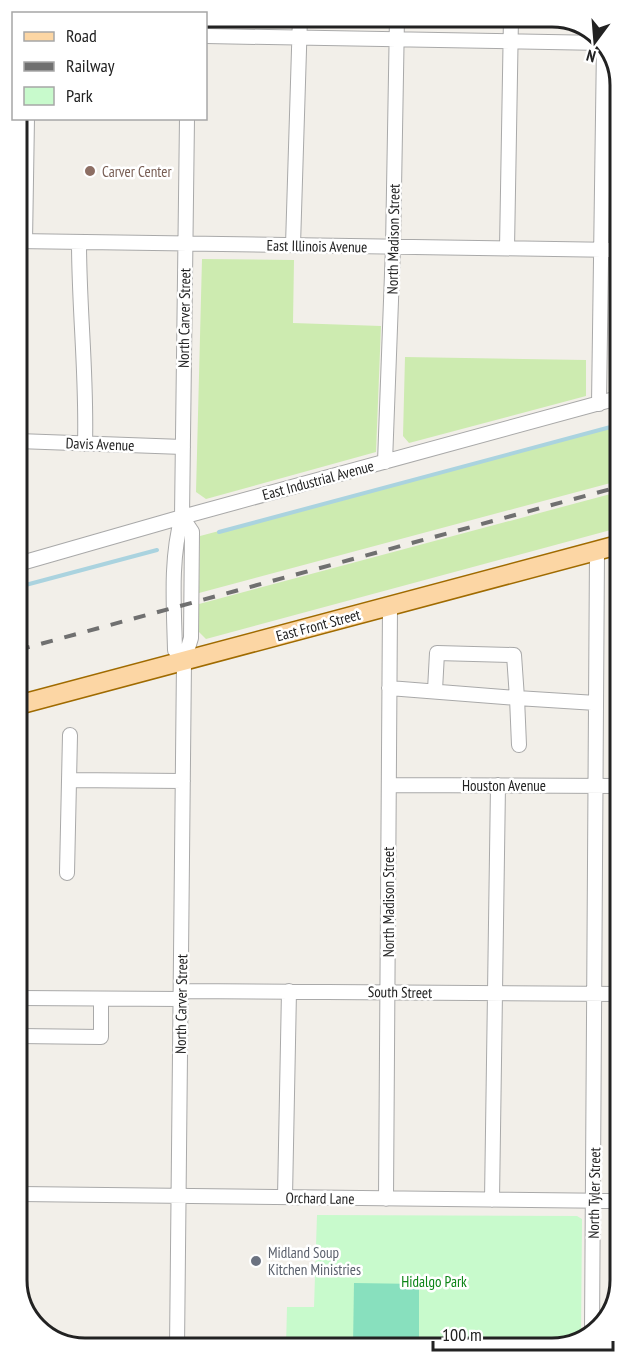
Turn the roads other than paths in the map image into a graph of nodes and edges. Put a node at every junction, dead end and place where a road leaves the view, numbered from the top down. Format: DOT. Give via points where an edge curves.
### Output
graph roads {
  1 [pos="300,27"];
  2 [pos="397,27"];
  3 [pos="511,27"];
  4 [pos="207,36"];
  5 [pos="300,38"];
  6 [pos="397,41"];
  7 [pos="511,42"];
  8 [pos="592,44"];
  9 [pos="603,58"];
  10 [pos="187,120"];
  11 [pos="27,241"];
  12 [pos="79,242"];
  13 [pos="185,244"];
  14 [pos="293,245"];
  15 [pos="393,247"];
  16 [pos="507,248"];
  17 [pos="602,249"];
  18 [pos="610,250"];
  19 [pos="610,401"];
  20 [pos="599,404"];
  21 [pos="27,441"];
  22 [pos="85,444"];
  23 [pos="183,447"];
  24 [pos="385,462"];
  25 [pos="182,517"];
  26 [pos="610,547"];
  27 [pos="597,551"];
  28 [pos="27,561"];
  29 [pos="390,606"];
  30 [pos="184,661"];
  31 [pos="389,688"];
  32 [pos="435,690"];
  33 [pos="517,698"];
  34 [pos="27,703"];
  35 [pos="596,703"];
  36 [pos="70,735"];
  37 [pos="519,745"];
  38 [pos="69,780"];
  39 [pos="183,781"];
  40 [pos="389,785"];
  41 [pos="498,785"];
  42 [pos="596,786"];
  43 [pos="610,786"];
  44 [pos="67,873"];
  45 [pos="289,991"];
  46 [pos="387,992"];
  47 [pos="494,993"];
  48 [pos="596,994"];
  49 [pos="610,994"];
  50 [pos="181,995"];
  51 [pos="27,998"];
  52 [pos="101,999"];
  53 [pos="27,1036"];
  54 [pos="27,1194"];
  55 [pos="178,1196"];
  56 [pos="285,1197"];
  57 [pos="386,1198"];
  58 [pos="492,1200"];
  59 [pos="594,1201"];
  60 [pos="610,1201"];
  61 [pos="592,1322"];
  62 [pos="177,1338"];
  1 -- 5 [label="street"];
  2 -- 6 [label="street, North Madison Street"];
  3 -- 7 [label="street"];
  4 -- 5 [label="street"];
  5 -- 6 [label="street"];
  5 -- 14 [label="street"];
  6 -- 7 [label="street"];
  6 -- 15 [label="street, North Madison Street"];
  7 -- 8 [label="street"];
  7 -- 16 [label="street"];
  9 -- 17 [label="street"];
  10 -- 13 [label="street, North Carver Street"];
  11 -- 12 [label="street, East Illinois Avenue"];
  12 -- 13 [label="street, East Illinois Avenue"];
  12 -- 22 [label="street"];
  13 -- 14 [label="street, East Illinois Avenue"];
  13 -- 23 [label="street, North Carver Street"];
  14 -- 15 [label="street, East Illinois Avenue"];
  15 -- 16 [label="street, East Illinois Avenue"];
  15 -- 24 [label="street, North Madison Street"];
  16 -- 17 [label="street, East Illinois Avenue"];
  17 -- 18 [label="street, East Illinois Avenue"];
  17 -- 20 [label="street"];
  19 -- 20 [label="street, East Industrial Avenue"];
  20 -- 24 [label="street, East Industrial Avenue"];
  21 -- 22 [label="street, Davis Avenue"];
  22 -- 23 [label="street, Davis Avenue"];
  23 -- 25 [label="street, North Carver Street"];
  24 -- 25 [label="street, East Industrial Avenue"];
  25 -- 28 [label="street, East Industrial Avenue"];
  25 -- 30 [label="street, North Carver Street" via="192,532 191,638"];
  26 -- 27 [label="main road, East Front Street"];
  27 -- 29 [label="main road, East Front Street"];
  27 -- 35 [label="street, North Tyler Street"];
  29 -- 30 [label="main road, East Front Street"];
  29 -- 31 [label="street, North Madison Street"];
  30 -- 34 [label="main road, East Front Street"];
  30 -- 39 [label="street, North Carver Street"];
  31 -- 32 [label="street"];
  31 -- 40 [label="street, North Madison Street"];
  32 -- 33 [label="street"];
  32 -- 33 [label="street" via="437,653 514,655"];
  33 -- 35 [label="street"];
  33 -- 37 [label="street"];
  35 -- 42 [label="street, North Tyler Street"];
  36 -- 38 [label="street"];
  38 -- 39 [label="street"];
  38 -- 44 [label="street"];
  39 -- 50 [label="street, North Carver Street"];
  40 -- 41 [label="street, Houston Avenue"];
  40 -- 46 [label="street, North Madison Street"];
  41 -- 42 [label="street, Houston Avenue"];
  41 -- 47 [label="street"];
  42 -- 43 [label="street, Houston Avenue"];
  42 -- 48 [label="street, North Tyler Street"];
  45 -- 46 [label="street, South Street"];
  45 -- 50 [label="street, South Street"];
  45 -- 56 [label="street"];
  46 -- 47 [label="street, South Street"];
  46 -- 57 [label="street, North Madison Street"];
  47 -- 48 [label="street, South Street"];
  47 -- 58 [label="street"];
  48 -- 49 [label="street, South Street"];
  48 -- 59 [label="street, North Tyler Street"];
  50 -- 52 [label="street, South Street"];
  50 -- 55 [label="street, North Carver Street"];
  51 -- 52 [label="street, South Street"];
  52 -- 53 [label="street" via="101,1037"];
  54 -- 55 [label="street, Orchard Lane"];
  55 -- 56 [label="street, Orchard Lane"];
  55 -- 62 [label="street, North Carver Street"];
  56 -- 57 [label="street, Orchard Lane"];
  57 -- 58 [label="street, Orchard Lane"];
  58 -- 59 [label="street, Orchard Lane"];
  59 -- 60 [label="street, Orchard Lane"];
  59 -- 61 [label="street, North Tyler Street"];
}
